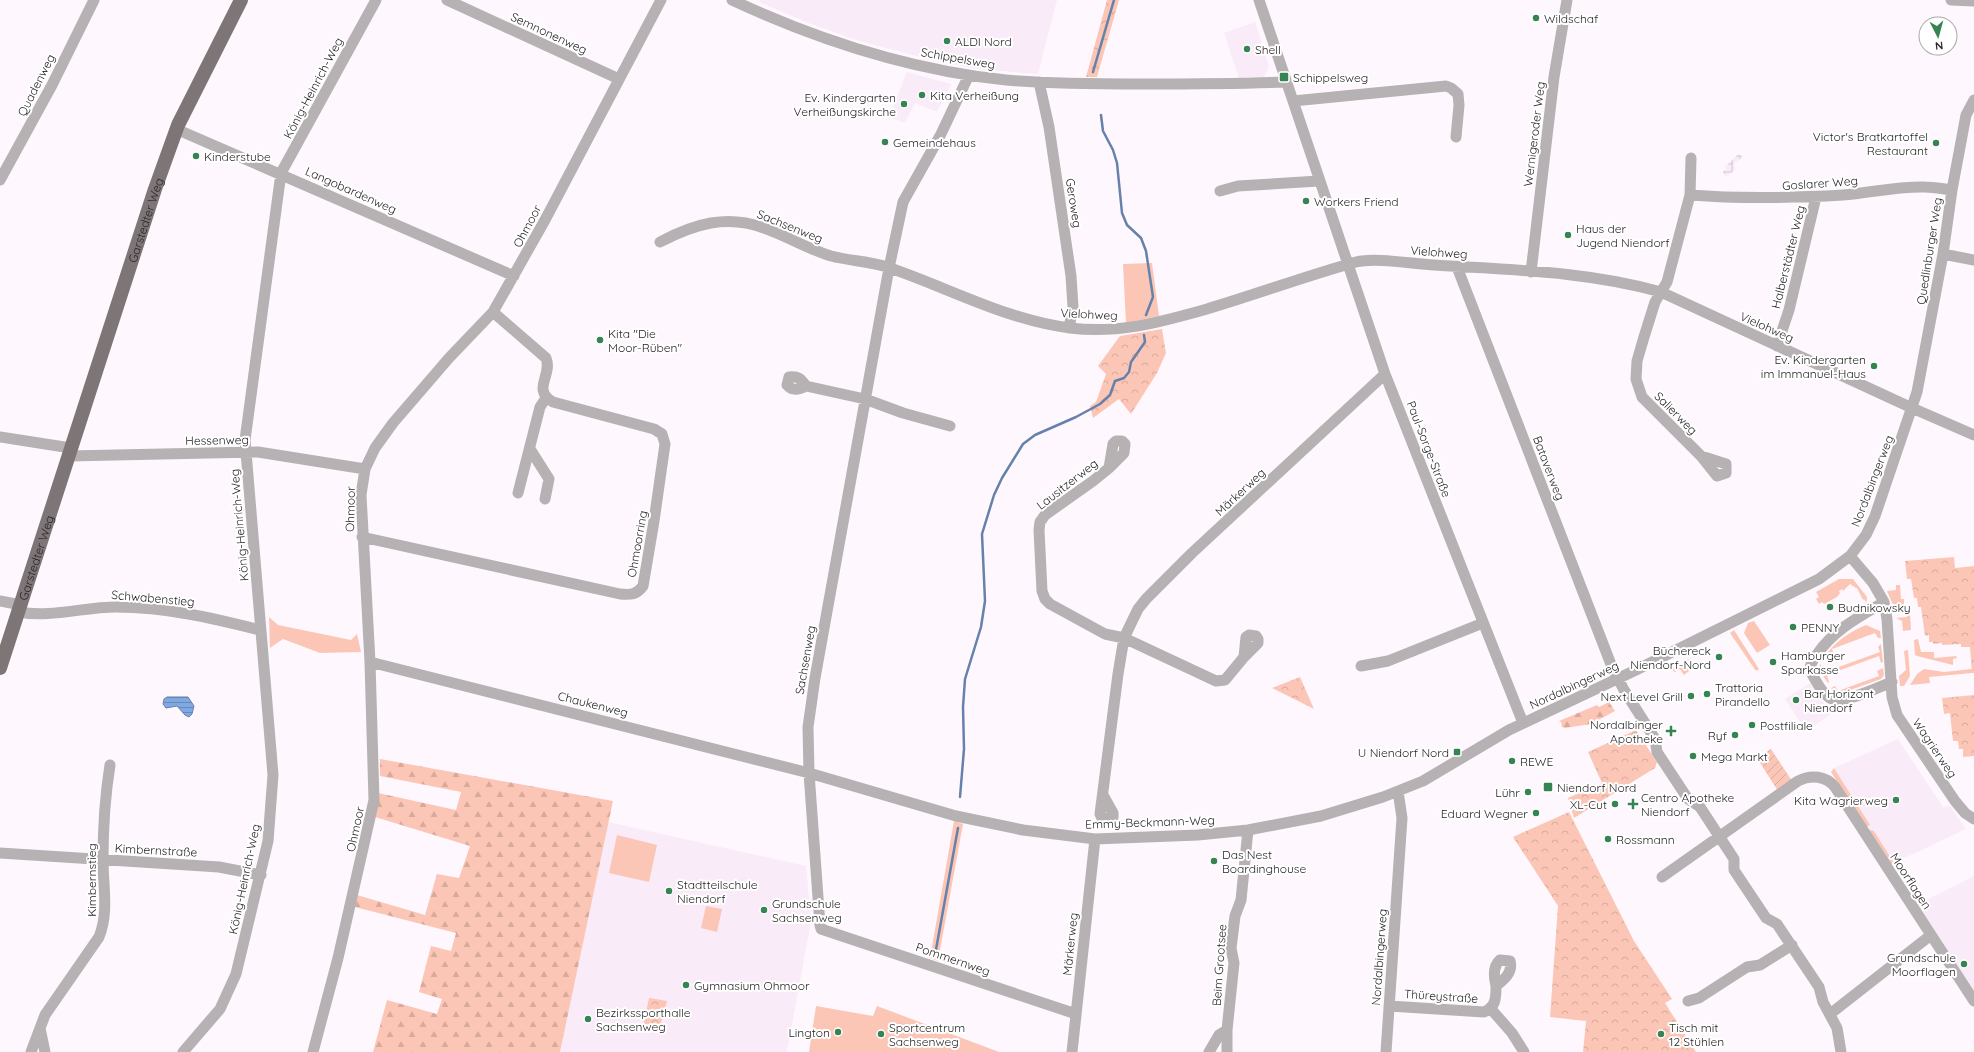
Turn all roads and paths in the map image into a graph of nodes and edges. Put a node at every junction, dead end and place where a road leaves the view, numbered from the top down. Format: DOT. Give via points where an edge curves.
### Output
graph roads {
  1 [pos="94,0"];
  2 [pos="240,0"];
  3 [pos="376,0"];
  4 [pos="447,0"];
  5 [pos="661,0"];
  6 [pos="732,0"];
  7 [pos="1259,0"];
  8 [pos="1567,0"];
  9 [pos="1951,0"];
  10 [pos="1972,1"];
  11 [pos="969,75"];
  12 [pos="619,79"];
  13 [pos="1039,82"];
  14 [pos="1286,82"];
  15 [pos="1974,100"];
  16 [pos="1293,101"];
  17 [pos="176,129"];
  18 [pos="1456,137"];
  19 [pos="1691,158"];
  20 [pos="281,173"];
  21 [pos="0,180"];
  22 [pos="1319,180"];
  23 [pos="1952,190"];
  24 [pos="1220,191"];
  25 [pos="1690,195"];
  26 [pos="1816,197"];
  27 [pos="660,242"];
  28 [pos="1943,254"];
  29 [pos="1974,260"];
  30 [pos="1348,265"];
  31 [pos="1457,267"];
  32 [pos="889,268"];
  33 [pos="1531,272"];
  34 [pos="514,276"];
  35 [pos="1661,292"];
  36 [pos="494,312"];
  37 [pos="1069,328"];
  38 [pos="1777,346"];
  39 [pos="1386,374"];
  40 [pos="806,386"];
  41 [pos="546,398"];
  42 [pos="865,399"];
  43 [pos="1912,408"];
  44 [pos="950,426"];
  45 [pos="1974,435"];
  46 [pos="0,437"];
  47 [pos="530,449"];
  48 [pos="70,452"];
  49 [pos="246,452"];
  50 [pos="1701,456"];
  51 [pos="541,467"];
  52 [pos="525,468"];
  53 [pos="1109,468"];
  54 [pos="365,469"];
  55 [pos="518,493"];
  56 [pos="545,499"];
  57 [pos="362,537"];
  58 [pos="1850,556"];
  59 [pos="0,601"];
  60 [pos="1884,602"];
  61 [pos="20,608"];
  62 [pos="1483,623"];
  63 [pos="260,630"];
  64 [pos="1124,638"];
  65 [pos="1244,657"];
  66 [pos="370,662"];
  67 [pos="1361,666"];
  68 [pos="0,668"];
  69 [pos="1618,679"];
  70 [pos="1892,682"];
  71 [pos="1523,723"];
  72 [pos="110,764"];
  73 [pos="809,773"];
  74 [pos="1398,791"];
  75 [pos="1102,795"];
  76 [pos="1974,819"];
  77 [pos="1248,830"];
  78 [pos="1720,837"];
  79 [pos="1095,838"];
  80 [pos="0,853"];
  81 [pos="103,860"];
  82 [pos="261,875"];
  83 [pos="1662,877"];
  84 [pos="821,929"];
  85 [pos="1928,937"];
  86 [pos="1792,946"];
  87 [pos="1496,986"];
  88 [pos="1688,1001"];
  89 [pos="1974,1001"];
  90 [pos="1389,1006"];
  91 [pos="1491,1009"];
  92 [pos="1076,1014"];
  93 [pos="1830,1014"];
  94 [pos="40,1026"];
  95 [pos="1227,1030"];
  96 [pos="32,1052"];
  97 [pos="45,1052"];
  98 [pos="183,1052"];
  99 [pos="314,1052"];
  100 [pos="1072,1052"];
  101 [pos="1209,1052"];
  102 [pos="1227,1052"];
  103 [pos="1386,1052"];
  104 [pos="1524,1052"];
  105 [pos="1841,1052"];
  1 -- 21 [label="street, Quadenweg" via="52,85"];
  2 -- 17 [label="main road, Garstedter Weg"];
  3 -- 20 [label="street, König-Heinrich-Weg"];
  4 -- 12 [label="street, Semnonenweg"];
  5 -- 12 [label="street, Ohmoor"];
  6 -- 11 [label="street, Schippelsweg" via="788,25 850,47"];
  7 -- 14 [label="street, Paul-Sorge-Straße"];
  8 -- 33 [label="street, Wernigeroder Weg" via="1554,77"];
  9 -- 10 [label="street"];
  11 -- 13 [label="street, Schippelsweg"];
  11 -- 32 [label="street, Sachsenweg" via="940,136 903,202"];
  12 -- 34 [label="street, Ohmoor"];
  13 -- 14 [label="street, Schippelsweg"];
  13 -- 37 [label="street, Geroweg" via="1050,135 1071,276 1073,307"];
  14 -- 16 [label="street, Paul-Sorge-Straße"];
  15 -- 23 [label="street, Quedlinburger Weg" via="1966,115"];
  16 -- 18 [label="street" via="1446,86 1458,94"];
  16 -- 22 [label="street, Paul-Sorge-Straße"];
  17 -- 20 [label="street, Langobardenweg"];
  17 -- 48 [label="main road, Garstedter Weg"];
  19 -- 25 [label="street, Salierweg"];
  20 -- 34 [label="street, Langobardenweg"];
  20 -- 49 [label="street, König-Heinrich-Weg" via="245,440"];
  22 -- 24 [label="street" via="1238,186"];
  22 -- 30 [label="street, Paul-Sorge-Straße"];
  23 -- 26 [label="street, Goslarer Weg" via="1907,187"];
  23 -- 28 [label="street, Quedlinburger Weg"];
  25 -- 26 [label="street, Goslarer Weg" via="1734,198"];
  25 -- 35 [label="street, Salierweg" via="1667,282"];
  26 -- 38 [label="street, Halberstädter Weg" via="1789,310"];
  27 -- 32 [label="street, Sachsenweg" via="707,222 736,221 766,228 807,248 832,256"];
  28 -- 29 [label="street"];
  28 -- 43 [label="street, Quedlinburger Weg" via="1924,363"];
  30 -- 31 [label="street, Vielohweg" via="1366,261"];
  30 -- 37 [label="street, Vielohweg" via="1159,323 1110,330"];
  30 -- 39 [label="street, Paul-Sorge-Straße"];
  31 -- 33 [label="street, Vielohweg"];
  31 -- 69 [label="street, Bataverweg"];
  32 -- 37 [label="street, Vielohweg" via="1026,318"];
  32 -- 42 [label="street, Sachsenweg"];
  33 -- 35 [label="street, Vielohweg" via="1605,278"];
  34 -- 36 [label="street, Ohmoor"];
  35 -- 38 [label="street, Vielohweg"];
  35 -- 50 [label="street, Salierweg" via="1655,302 1637,361 1638,388 1642,397"];
  36 -- 41 [label="street" via="546,358 543,389"];
  36 -- 54 [label="street, Ohmoor" via="449,358 392,423 375,448"];
  38 -- 43 [label="street, Vielohweg"];
  39 -- 62 [label="street, Paul-Sorge-Straße"];
  39 -- 64 [label="street, Märkerweg" via="1146,598 1131,620"];
  40 -- 42 [label="street"];
  41 -- 47 [label="street" via="540,407"];
  41 -- 57 [label="street, Ohmoorring" via="654,429 662,434 665,444 654,521 642,586 638,593 620,594"];
  42 -- 44 [label="street"];
  42 -- 73 [label="street, Sachsenweg" via="810,711"];
  43 -- 45 [label="street, Vielohweg"];
  43 -- 58 [label="street, Nordalbingerweg" via="1875,516 1866,535"];
  46 -- 48 [label="street"];
  47 -- 51 [label="street"];
  47 -- 52 [label="street"];
  48 -- 49 [label="street, Hessenweg"];
  48 -- 61 [label="main road, Garstedter Weg"];
  49 -- 54 [label="street, Hessenweg"];
  49 -- 63 [label="street, König-Heinrich-Weg"];
  51 -- 52 [label="street" via="535,470"];
  51 -- 56 [label="street" via="549,479"];
  52 -- 55 [label="street"];
  53 -- 64 [label="street, Lausitzerweg" via="1044,515 1040,522 1042,591 1050,604 1105,634"];
  54 -- 57 [label="street, Ohmoor" via="361,495"];
  57 -- 66 [label="street, Ohmoor"];
  58 -- 60 [label="street, Wagrierweg" via="1873,583"];
  58 -- 69 [label="street, Nordalbingerweg" via="1819,579"];
  59 -- 61 [label="street, Schwabenstieg"];
  60 -- 70 [label="street, Wagrierweg"];
  60 -- 70 [label="street" via="1828,639 1812,661 1810,670 1826,695 1836,701"];
  61 -- 63 [label="street, Schwabenstieg" via="34,614 109,607 143,608 197,615"];
  61 -- 68 [label="main road, Garstedter Weg"];
  62 -- 67 [label="street" via="1388,661"];
  62 -- 71 [label="street, Paul-Sorge-Straße"];
  63 -- 82 [label="street, König-Heinrich-Weg" via="273,782 268,841"];
  64 -- 65 [label="street" via="1216,681 1225,680"];
  64 -- 75 [label="street, Märkerweg"];
  66 -- 73 [label="street, Chaukenweg"];
  66 -- 99 [label="street, Ohmoor" via="374,800"];
  69 -- 71 [label="street, Nordalbingerweg"];
  69 -- 78 [label="street, Bataverweg" via="1655,739 1657,752 1688,799 1700,807"];
  70 -- 76 [label="street, Wagrierweg" via="1892,697 1897,715 1955,801"];
  71 -- 74 [label="street, Nordalbingerweg" via="1502,733 1438,773"];
  72 -- 81 [label="street, Kimbernstieg"];
  73 -- 79 [label="street, Emmy-Beckmann-Weg" via="956,816 1023,830"];
  73 -- 84 [label="street, Sachsenweg"];
  74 -- 77 [label="street, Emmy-Beckmann-Weg" via="1321,816"];
  74 -- 90 [label="street, Nordalbingerweg" via="1402,818"];
  77 -- 79 [label="street, Emmy-Beckmann-Weg" via="1198,835"];
  77 -- 95 [label="street, Beim Grootsee" via="1241,900 1235,916 1230,948 1234,963"];
  78 -- 83 [label="street"];
  78 -- 85 [label="street, Moorflagen" via="1798,781 1812,777 1823,778 1836,787"];
  78 -- 86 [label="street, Bataverweg" via="1734,859 1734,870 1766,918 1777,924"];
  79 -- 92 [label="street, Märkerweg"];
  80 -- 81 [label="street, Kimbernstraße"];
  81 -- 82 [label="street, Kimbernstraße" via="219,867"];
  81 -- 94 [label="street, Kimbernstieg" via="104,915 99,937 52,1004"];
  82 -- 98 [label="street, König-Heinrich-Weg" via="234,980 220,1009"];
  84 -- 92 [label="street, Pommernweg"];
  85 -- 89 [label="street, Moorflagen"];
  85 -- 93 [label="street"];
  86 -- 88 [label="street" via="1760,965 1748,968 1699,998"];
  86 -- 93 [label="street, Bataverweg" via="1819,987"];
  87 -- 91 [label="street, Thüreystraße" via="1495,1002"];
  90 -- 91 [label="street, Thüreystraße" via="1476,1012"];
  90 -- 103 [label="street, Nordalbingerweg"];
  91 -- 104 [label="street, Thüreystraße" via="1512,1033"];
  92 -- 100 [label="street, Märkerweg"];
  93 -- 105 [label="street, Bataverweg" via="1840,1037"];
  94 -- 96 [label="street, Kimbernstieg"];
  94 -- 97 [label="street"];
  95 -- 101 [label="street" via="1219,1035"];
  95 -- 102 [label="street, Beim Grootsee"];
}
